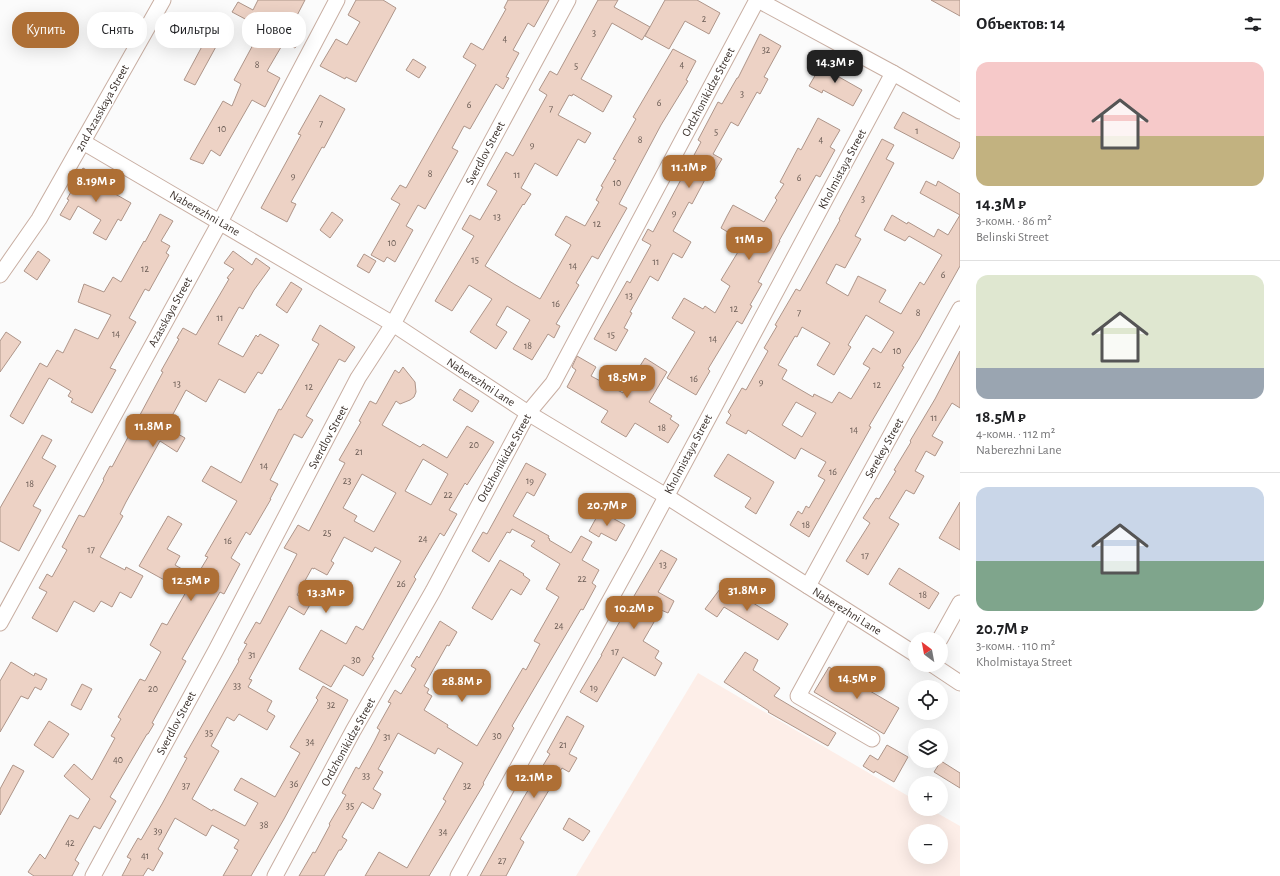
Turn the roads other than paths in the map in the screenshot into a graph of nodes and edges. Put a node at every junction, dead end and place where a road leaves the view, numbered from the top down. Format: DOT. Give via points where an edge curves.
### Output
graph roads {
  1 [pos="163,0"];
  2 [pos="337,0"];
  3 [pos="568,0"];
  4 [pos="758,0"];
  5 [pos="893,73"];
  6 [pos="960,111"];
  7 [pos="83,142"];
  8 [pos="220,222"];
  9 [pos="0,275"];
  10 [pos="960,309"];
  11 [pos="393,324"];
  12 [pos="528,413"];
  13 [pos="666,496"];
  14 [pos="808,586"];
  15 [pos="960,603"];
  16 [pos="844,610"];
  17 [pos="0,623"];
  18 [pos="944,632"];
  19 [pos="908,650"];
  20 [pos="944,672"];
  21 [pos="960,683"];
  22 [pos="872,739"];
  23 [pos="93,876"];
  24 [pos="275,876"];
  25 [pos="458,876"];
  1 -- 7 [label="street, 2nd Azasskaya Street"];
  2 -- 8 [label="street, Azasskaya Street"];
  3 -- 11 [label="street, Sverdlov Street"];
  4 -- 5 [label="street"];
  4 -- 12 [label="street, Ordzhonikidze Street" via="553,383"];
  5 -- 6 [label="street"];
  5 -- 13 [label="street, Kholmistaya Street"];
  7 -- 8 [label="street, Naberezhni Lane"];
  7 -- 9 [label="street, 2nd Azasskaya Street" via="39,219"];
  8 -- 11 [label="street, Naberezhni Lane"];
  8 -- 17 [label="street, Azasskaya Street"];
  10 -- 14 [label="street, Serekey Street"];
  11 -- 12 [label="street, Naberezhni Lane"];
  11 -- 23 [label="street, Sverdlov Street" via="358,378"];
  12 -- 13 [label="street, Naberezhni Lane"];
  12 -- 24 [label="street, Ordzhonikidze Street"];
  13 -- 14 [label="street, Naberezhni Lane"];
  13 -- 25 [label="street, Kholmistaya Street"];
  14 -- 16 [label="street, Naberezhni Lane"];
  15 -- 18 [label="street"];
  16 -- 19 [label="street, Naberezhni Lane"];
  16 -- 22 [label="street" via="798,696"];
  20 -- 21 [label="street"];
}
